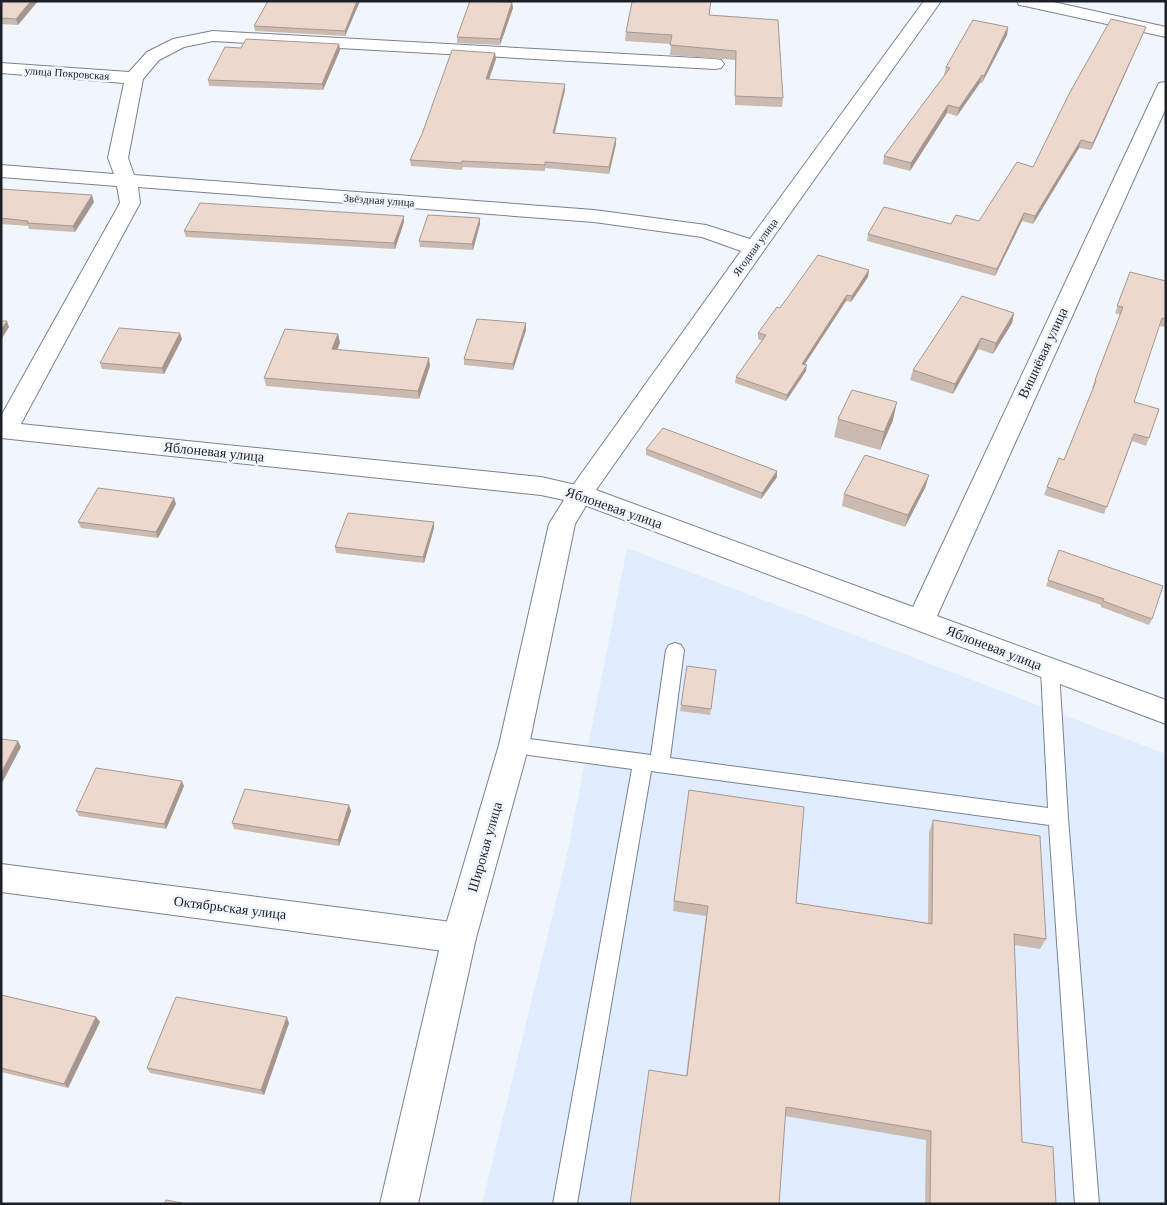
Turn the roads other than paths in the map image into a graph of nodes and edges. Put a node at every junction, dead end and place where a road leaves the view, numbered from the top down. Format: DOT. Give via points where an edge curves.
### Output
graph roads {
  1 [pos="933,1"];
  2 [pos="1025,1"];
  3 [pos="1166,32"];
  4 [pos="716,64"];
  5 [pos="1,68"];
  6 [pos="134,78"];
  7 [pos="1166,87"];
  8 [pos="1,171"];
  9 [pos="127,182"];
  10 [pos="754,248"];
  11 [pos="3,430"];
  12 [pos="580,494"];
  13 [pos="921,620"];
  14 [pos="674,650"];
  15 [pos="1050,670"];
  16 [pos="1166,712"];
  17 [pos="514,745"];
  18 [pos="652,762"];
  19 [pos="1058,818"];
  20 [pos="1,878"];
  21 [pos="459,938"];
  22 [pos="400,1204"];
  23 [pos="565,1204"];
  24 [pos="1087,1204"];
  1 -- 10 [label="street, Ягодная улица"];
  2 -- 3 [label="street"];
  4 -- 6 [label="street" via="212,36 179,43 153,56"];
  5 -- 6 [label="street, улица Покровская"];
  6 -- 9 [label="street" via="118,158"];
  7 -- 13 [label="street, Вишнёвая улица"];
  8 -- 9 [label="street, Звёздная улица"];
  9 -- 10 [label="street, Звёздная улица" via="594,216 706,231"];
  9 -- 11 [label="street" via="130,203"];
  10 -- 12 [label="street, Ягодная улица"];
  11 -- 12 [label="street, Яблоневая улица" via="541,486"];
  12 -- 13 [label="street, Яблоневая улица"];
  12 -- 17 [label="street, Широкая улица" via="562,524"];
  13 -- 15 [label="street, Яблоневая улица"];
  14 -- 18 [label="lane"];
  15 -- 16 [label="street, Яблоневая улица"];
  15 -- 19 [label="lane"];
  17 -- 18 [label="lane"];
  17 -- 21 [label="street, Широкая улица"];
  18 -- 19 [label="lane"];
  18 -- 23 [label="lane"];
  19 -- 24 [label="lane"];
  20 -- 21 [label="street, Октябрьская улица"];
  21 -- 22 [label="street, Широкая улица"];
}
